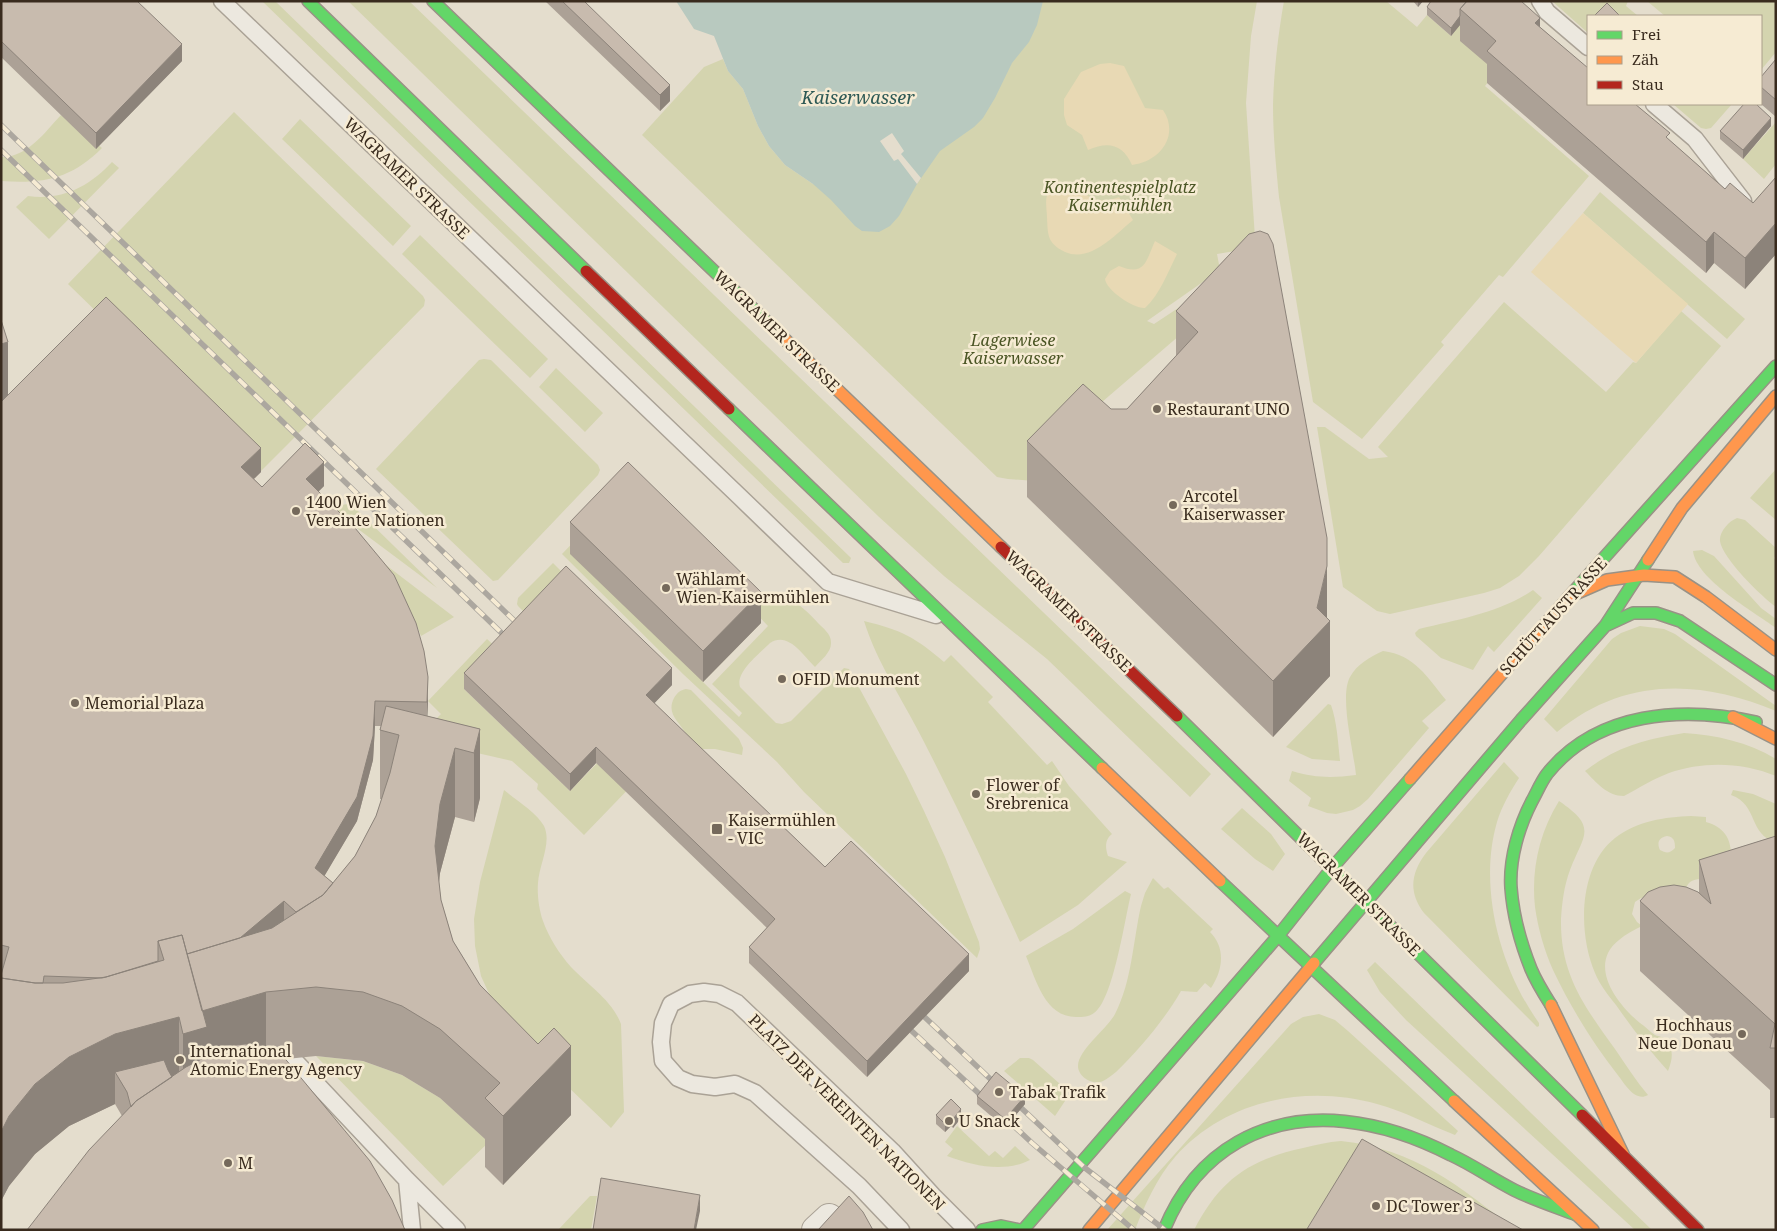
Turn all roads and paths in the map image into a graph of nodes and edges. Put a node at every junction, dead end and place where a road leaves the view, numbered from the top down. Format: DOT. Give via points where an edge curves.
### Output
graph roads {
  1 [pos="222,1"];
  2 [pos="308,1"];
  3 [pos="433,1"];
  4 [pos="1540,1"];
  5 [pos="1587,46"];
  6 [pos="1655,105"];
  7 [pos="1752,213"];
  8 [pos="1776,366"];
  9 [pos="1776,396"];
  10 [pos="1653,505"];
  11 [pos="1672,521"];
  12 [pos="1647,524"];
  13 [pos="1672,545"];
  14 [pos="1644,547"];
  15 [pos="1647,562"];
  16 [pos="1678,565"];
  17 [pos="1638,575"];
  18 [pos="1651,575"];
  19 [pos="1655,586"];
  20 [pos="1569,596"];
  21 [pos="1706,597"];
  22 [pos="1665,603"];
  23 [pos="945,617"];
  24 [pos="1680,621"];
  25 [pos="1605,626"];
  26 [pos="1776,650"];
  27 [pos="1776,685"];
  28 [pos="1733,717"];
  29 [pos="1776,727"];
  30 [pos="1776,739"];
  31 [pos="1332,868"];
  32 [pos="1367,902"];
  33 [pos="1278,936"];
  34 [pos="1311,967"];
  35 [pos="291,1065"];
  36 [pos="1625,1158"];
  37 [pos="407,1180"];
  38 [pos="1577,1215"];
  39 [pos="412,1230"];
  40 [pos="458,1230"];
  41 [pos="901,1230"];
  42 [pos="967,1230"];
  43 [pos="982,1230"];
  44 [pos="1022,1230"];
  45 [pos="1089,1230"];
  46 [pos="1164,1230"];
  47 [pos="1593,1230"];
  48 [pos="1698,1230"];
  1 -- 23 [label="lane, WAGRAMER STRASSE" via="828,582"];
  2 -- 23 [label="main road, WAGRAMER STRASSE"];
  3 -- 31 [label="main road, WAGRAMER STRASSE"];
  4 -- 5 [label="lane"];
  6 -- 7 [label="lane" via="1695,139"];
  8 -- 10 [label="main road, SCHÜTTAUSTRASSE"];
  9 -- 11 [label="main road"];
  10 -- 12 [label="main road"];
  10 -- 20 [label="main road, SCHÜTTAUSTRASSE"];
  11 -- 13 [label="main road"];
  11 -- 15 [label="main road"];
  14 -- 15 [label="main road"];
  15 -- 17 [label="main road"];
  15 -- 18 [label="main road"];
  16 -- 21 [label="main road"];
  17 -- 18 [label="main road"];
  17 -- 20 [label="main road" via="1607,580"];
  17 -- 25 [label="main road"];
  18 -- 19 [label="main road"];
  18 -- 21 [label="main road" via="1675,576"];
  20 -- 31 [label="main road, SCHÜTTAUSTRASSE"];
  21 -- 26 [label="main road"];
  22 -- 24 [label="main road"];
  23 -- 33 [label="main road, WAGRAMER STRASSE"];
  24 -- 25 [label="main road" via="1656,613 1633,613"];
  24 -- 27 [label="main road"];
  25 -- 32 [label="main road" via="1520,720"];
  28 -- 29 [label="main road"];
  28 -- 30 [label="main road"];
  28 -- 36 [label="main road" via="1684,714 1638,719 1602,730 1570,750 1546,775 1524,816 1513,856 1511,887 1518,928 1531,970"];
  31 -- 32 [label="main road, WAGRAMER STRASSE"];
  31 -- 33 [label="main road, SCHÜTTAUSTRASSE"];
  32 -- 34 [label="main road"];
  32 -- 36 [label="main road, WAGRAMER STRASSE"];
  33 -- 34 [label="main road, WAGRAMER STRASSE"];
  33 -- 44 [label="main road"];
  34 -- 38 [label="main road, WAGRAMER STRASSE"];
  34 -- 45 [label="main road"];
  35 -- 37 [label="lane"];
  36 -- 48 [label="main road, WAGRAMER STRASSE"];
  37 -- 39 [label="lane"];
  37 -- 40 [label="lane"];
  38 -- 46 [label="main road" via="1508,1187 1445,1151 1408,1135 1374,1125 1332,1119 1295,1120 1264,1128 1210,1161 1190,1182 1170,1212"];
  38 -- 47 [label="main road, WAGRAMER STRASSE"];
  41 -- 42 [label="lane, PLATZ DER VEREINTEN NATIONEN" via="859,1186 755,1093 735,1084 715,1087 692,1084 678,1078 663,1061 661,1042 663,1023 671,1004 690,994 704,992 719,994 738,1003 892,1151"];
  43 -- 44 [label="main road" via="1001,1226"];
}
